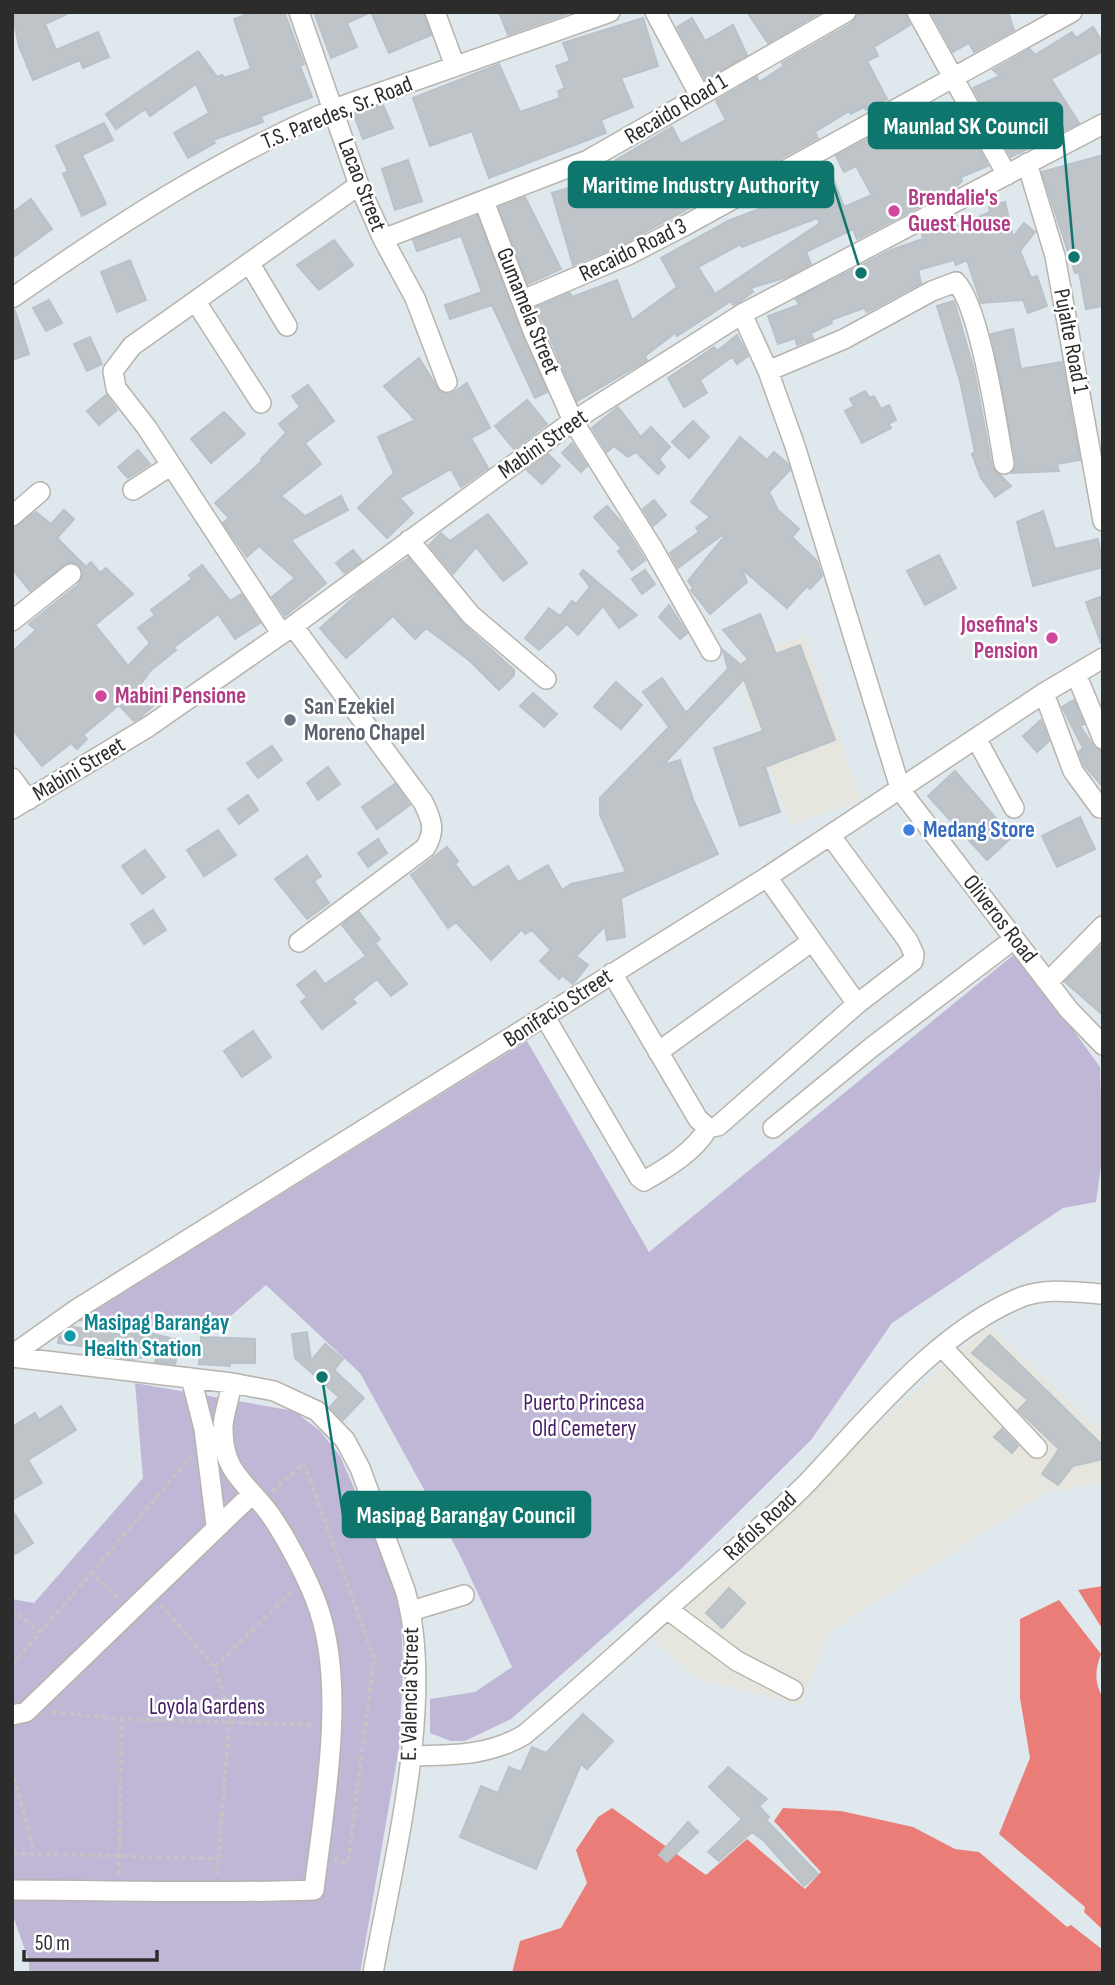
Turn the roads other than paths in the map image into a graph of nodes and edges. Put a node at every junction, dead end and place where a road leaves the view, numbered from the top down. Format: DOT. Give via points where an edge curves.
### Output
graph roads {
  1 [pos="299,12"];
  2 [pos="435,12"];
  3 [pos="610,12"];
  4 [pos="655,12"];
  5 [pos="846,12"];
  6 [pos="917,12"];
  7 [pos="1072,12"];
  8 [pos="456,66"];
  9 [pos="951,77"];
  10 [pos="699,94"];
  11 [pos="334,109"];
  12 [pos="1103,124"];
  13 [pos="1027,163"];
  14 [pos="1007,175"];
  15 [pos="359,185"];
  16 [pos="484,201"];
  17 [pos="383,239"];
  18 [pos="250,264"];
  19 [pos="12,298"];
  20 [pos="523,300"];
  21 [pos="196,302"];
  22 [pos="742,314"];
  23 [pos="287,326"];
  24 [pos="768,371"];
  25 [pos="447,382"];
  26 [pos="261,403"];
  27 [pos="573,421"];
  28 [pos="1004,464"];
  29 [pos="170,466"];
  30 [pos="133,490"];
  31 [pos="40,492"];
  32 [pos="12,516"];
  33 [pos="1103,522"];
  34 [pos="409,540"];
  35 [pos="71,574"];
  36 [pos="12,621"];
  37 [pos="287,630"];
  38 [pos="712,651"];
  39 [pos="1103,659"];
  40 [pos="1076,674"];
  41 [pos="546,679"];
  42 [pos="1044,693"];
  43 [pos="1103,739"];
  44 [pos="976,740"];
  45 [pos="12,778"];
  46 [pos="901,791"];
  47 [pos="20,804"];
  48 [pos="1014,808"];
  49 [pos="1100,808"];
  50 [pos="830,835"];
  51 [pos="766,877"];
  52 [pos="1103,926"];
  53 [pos="1014,939"];
  54 [pos="299,942"];
  55 [pos="811,942"];
  56 [pos="612,973"];
  57 [pos="1049,981"];
  58 [pos="856,1004"];
  59 [pos="545,1017"];
  60 [pos="1102,1042"];
  61 [pos="658,1052"];
  62 [pos="708,1128"];
  63 [pos="773,1128"];
  64 [pos="1103,1294"];
  65 [pos="943,1349"];
  66 [pos="12,1356"];
  67 [pos="191,1378"];
  68 [pos="232,1383"];
  69 [pos="213,1429"];
  70 [pos="1037,1448"];
  71 [pos="256,1499"];
  72 [pos="216,1525"];
  73 [pos="464,1595"];
  74 [pos="667,1609"];
  75 [pos="411,1611"];
  76 [pos="793,1690"];
  77 [pos="12,1715"];
  78 [pos="412,1756"];
  79 [pos="12,1890"];
  80 [pos="373,1973"];
  1 -- 11 [label="street, Lacao Street"];
  2 -- 8 [label="street"];
  3 -- 8 [label="street, T.S. Paredes, Sr. Road"];
  4 -- 10 [label="street"];
  5 -- 10 [label="street, Recaido Road 1"];
  6 -- 9 [label="street"];
  7 -- 9 [label="street, Recaido Road 3"];
  8 -- 11 [label="street, T.S. Paredes, Sr. Road"];
  9 -- 14 [label="street"];
  9 -- 20 [label="street, Recaido Road 3" via="686,225"];
  10 -- 16 [label="street, Recaido Road 1" via="588,160"];
  11 -- 15 [label="street, Lacao Street"];
  11 -- 19 [label="street, T.S. Paredes, Sr. Road" via="267,140 144,210"];
  12 -- 13 [label="street, Mabini Street"];
  13 -- 14 [label="street, Mabini Street"];
  13 -- 33 [label="street, Pujalte Road 1" via="1055,256"];
  14 -- 22 [label="street, Mabini Street"];
  15 -- 17 [label="street, Lacao Street"];
  15 -- 18 [label="street"];
  16 -- 17 [label="street, Recaido Road 1"];
  16 -- 20 [label="street, Gumamela Street"];
  17 -- 25 [label="street, Lacao Street" via="415,298"];
  18 -- 21 [label="street"];
  18 -- 23 [label="street"];
  20 -- 27 [label="street, Gumamela Street"];
  21 -- 26 [label="street"];
  21 -- 29 [label="street" via="132,346 116,364 112,377"];
  22 -- 24 [label="street"];
  22 -- 27 [label="street, Mabini Street"];
  24 -- 28 [label="street" via="844,340 956,282 966,296 983,356"];
  24 -- 46 [label="street"];
  27 -- 34 [label="street, Mabini Street"];
  27 -- 38 [label="street, Gumamela Street"];
  29 -- 30 [label="street"];
  29 -- 37 [label="street"];
  31 -- 32 [label="street"];
  34 -- 37 [label="street, Mabini Street"];
  34 -- 41 [label="street" via="471,615"];
  35 -- 36 [label="street"];
  37 -- 47 [label="street, Mabini Street" via="148,727"];
  37 -- 54 [label="street" via="422,802 433,826 425,849"];
  39 -- 40 [label="street, Bonifacio Street"];
  40 -- 42 [label="street, Bonifacio Street"];
  40 -- 43 [label="street"];
  42 -- 44 [label="street, Bonifacio Street"];
  42 -- 49 [label="street" via="1073,771"];
  44 -- 46 [label="street, Bonifacio Street"];
  44 -- 48 [label="street"];
  45 -- 47 [label="street"];
  46 -- 50 [label="street, Bonifacio Street"];
  46 -- 53 [label="street, Oliveros Road"];
  50 -- 51 [label="street, Bonifacio Street"];
  50 -- 58 [label="street" via="914,954 913,961"];
  51 -- 55 [label="street"];
  51 -- 56 [label="street, Bonifacio Street"];
  52 -- 57 [label="street"];
  53 -- 57 [label="street, Oliveros Road"];
  53 -- 63 [label="street"];
  55 -- 58 [label="street"];
  55 -- 61 [label="street"];
  56 -- 59 [label="street, Bonifacio Street"];
  56 -- 61 [label="street"];
  57 -- 60 [label="street, Oliveros Road" via="1069,1010"];
  58 -- 62 [label="street" via="723,1123"];
  59 -- 62 [label="street" via="644,1181 701,1141"];
  59 -- 66 [label="street, Bonifacio Street" via="77,1309"];
  61 -- 62 [label="street"];
  64 -- 65 [label="street, Rafols Road" via="1041,1292 1019,1298"];
  65 -- 70 [label="street"];
  65 -- 74 [label="street, Rafols Road" via="877,1405 804,1485"];
  66 -- 67 [label="street, E. Valencia Street"];
  67 -- 68 [label="street, E. Valencia Street"];
  67 -- 69 [label="street"];
  68 -- 69 [label="street"];
  68 -- 75 [label="street, E. Valencia Street" via="297,1400 317,1411 345,1440 360,1468"];
  69 -- 71 [label="street" via="231,1471"];
  69 -- 72 [label="street" via="207,1456"];
  71 -- 72 [label="street"];
  71 -- 79 [label="street" via="306,1577 332,1660 331,1725 314,1890 215,1894"];
  72 -- 77 [label="street" via="26,1712"];
  73 -- 75 [label="street"];
  74 -- 76 [label="street" via="737,1661"];
  74 -- 78 [label="street, Rafols Road" via="524,1735 505,1746 477,1754"];
  75 -- 78 [label="street, E. Valencia Street"];
  78 -- 80 [label="street, E. Valencia Street"];
}
